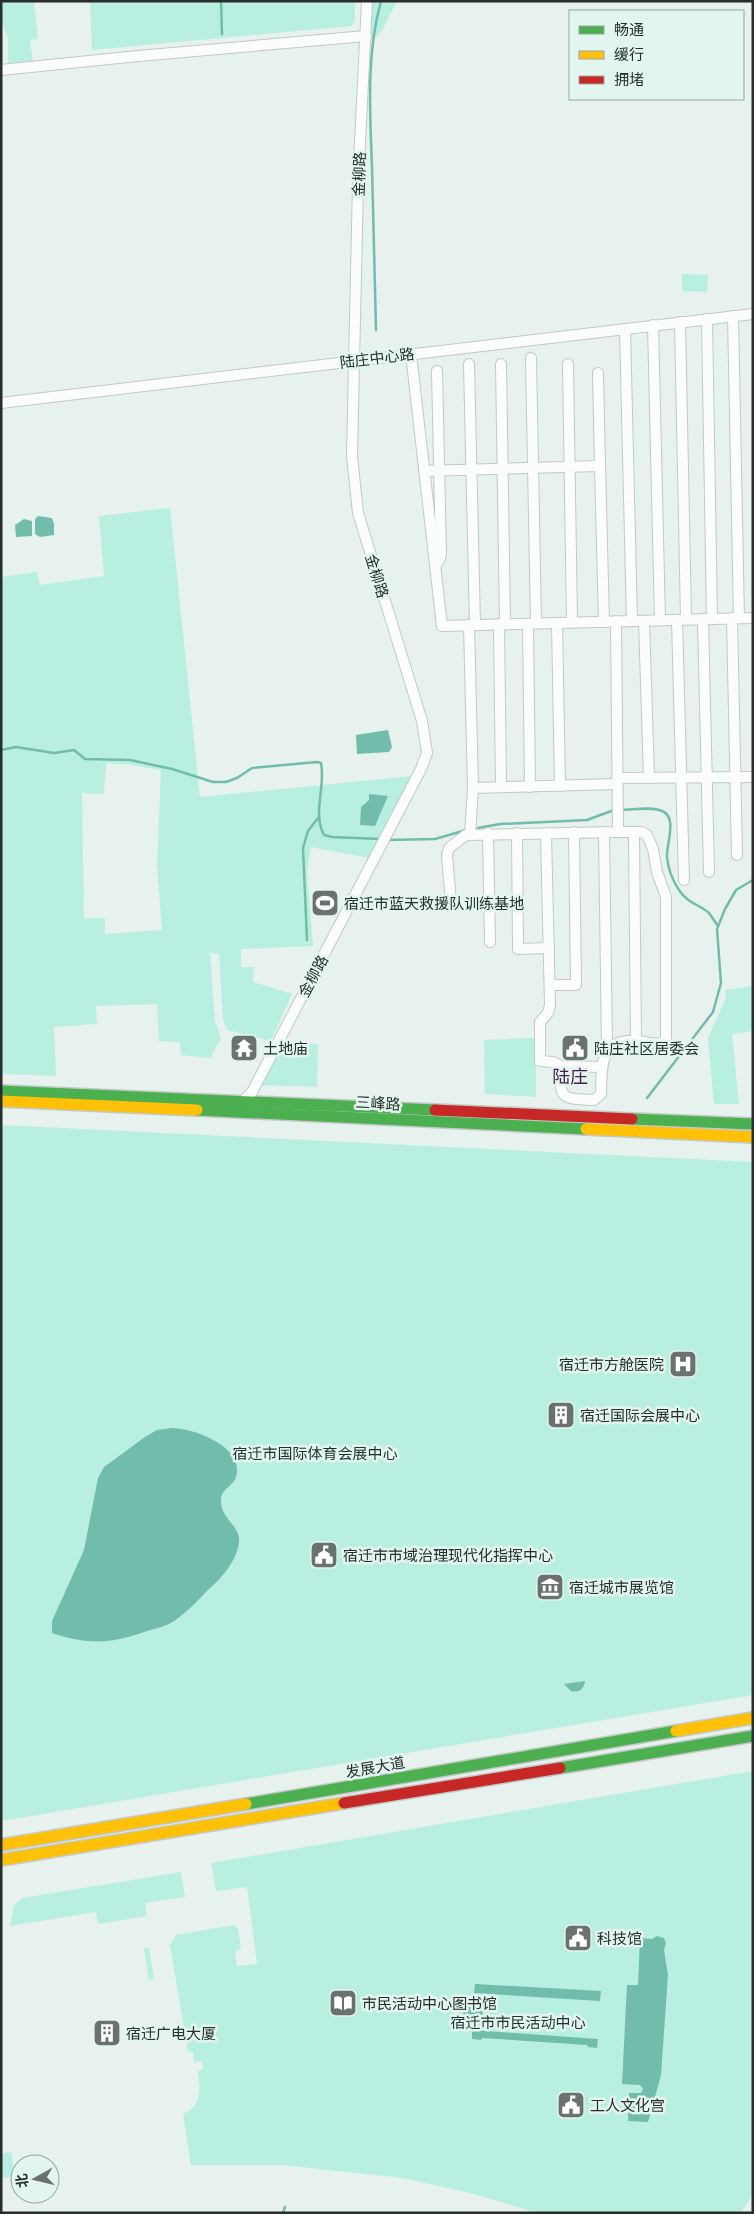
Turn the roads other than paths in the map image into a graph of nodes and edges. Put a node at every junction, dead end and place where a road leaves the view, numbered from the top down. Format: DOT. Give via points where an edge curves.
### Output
graph roads {
  1 [pos="367,1"];
  2 [pos="366,36"];
  3 [pos="1,70"];
  4 [pos="753,314"];
  5 [pos="733,316"];
  6 [pos="707,319"];
  7 [pos="680,322"];
  8 [pos="653,326"];
  9 [pos="625,329"];
  10 [pos="411,354"];
  11 [pos="532,358"];
  12 [pos="355,361"];
  13 [pos="469,364"];
  14 [pos="501,364"];
  15 [pos="568,364"];
  16 [pos="437,371"];
  17 [pos="598,373"];
  18 [pos="1,403"];
  19 [pos="600,466"];
  20 [pos="570,467"];
  21 [pos="503,468"];
  22 [pos="534,468"];
  23 [pos="439,470"];
  24 [pos="471,470"];
  25 [pos="424,471"];
  26 [pos="435,566"];
  27 [pos="735,618"];
  28 [pos="753,618"];
  29 [pos="707,619"];
  30 [pos="644,620"];
  31 [pos="660,620"];
  32 [pos="681,620"];
  33 [pos="616,621"];
  34 [pos="632,621"];
  35 [pos="572,622"];
  36 [pos="604,622"];
  37 [pos="557,623"];
  38 [pos="502,624"];
  39 [pos="532,624"];
  40 [pos="472,625"];
  41 [pos="706,777"];
  42 [pos="735,777"];
  43 [pos="753,777"];
  44 [pos="649,778"];
  45 [pos="682,778"];
  46 [pos="617,781"];
  47 [pos="560,786"];
  48 [pos="530,787"];
  49 [pos="472,788"];
  50 [pos="501,788"];
  51 [pos="574,832"];
  52 [pos="604,832"];
  53 [pos="618,832"];
  54 [pos="634,832"];
  55 [pos="517,833"];
  56 [pos="546,833"];
  57 [pos="470,834"];
  58 [pos="488,834"];
  59 [pos="737,854"];
  60 [pos="709,872"];
  61 [pos="684,880"];
  62 [pos="451,904"];
  63 [pos="490,942"];
  64 [pos="549,948"];
  65 [pos="550,985"];
  66 [pos="636,1041"];
  67 [pos="608,1049"];
  68 [pos="561,1066"];
  69 [pos="602,1067"];
  70 [pos="1,1090"];
  71 [pos="244,1100"];
  72 [pos="586,1100"];
  73 [pos="1,1102"];
  74 [pos="590,1123"];
  75 [pos="753,1124"];
  76 [pos="753,1137"];
  77 [pos="753,1718"];
  78 [pos="753,1736"];
  79 [pos="1,1845"];
  80 [pos="1,1861"];
  1 -- 2 [label="street, 金柳路"];
  2 -- 3 [label="street"];
  2 -- 12 [label="street, 金柳路" via="358,183"];
  4 -- 5 [label="street, 陆庄中心路"];
  5 -- 6 [label="street, 陆庄中心路"];
  5 -- 27 [label="street"];
  6 -- 7 [label="street, 陆庄中心路"];
  6 -- 29 [label="street"];
  7 -- 8 [label="street, 陆庄中心路"];
  7 -- 32 [label="street"];
  8 -- 9 [label="street, 陆庄中心路"];
  8 -- 31 [label="street"];
  9 -- 10 [label="street, 陆庄中心路"];
  9 -- 34 [label="street"];
  10 -- 12 [label="street, 陆庄中心路"];
  10 -- 25 [label="street"];
  11 -- 22 [label="street"];
  12 -- 18 [label="street, 陆庄中心路"];
  12 -- 71 [label="street, 金柳路" via="352,456 358,513 421,716 427,749 423,764 384,840 252,1092"];
  13 -- 24 [label="street"];
  14 -- 21 [label="street"];
  15 -- 20 [label="street"];
  16 -- 23 [label="street"];
  17 -- 19 [label="street"];
  19 -- 20 [label="street"];
  19 -- 36 [label="street"];
  20 -- 22 [label="street"];
  20 -- 35 [label="street"];
  21 -- 22 [label="street"];
  21 -- 24 [label="street"];
  21 -- 38 [label="street"];
  22 -- 39 [label="street"];
  23 -- 24 [label="street"];
  23 -- 25 [label="street"];
  23 -- 26 [label="street" via="441,553"];
  24 -- 40 [label="street"];
  25 -- 26 [label="street"];
  26 -- 40 [label="street" via="442,626"];
  27 -- 28 [label="street"];
  27 -- 29 [label="street"];
  27 -- 42 [label="street"];
  29 -- 32 [label="street"];
  29 -- 41 [label="street"];
  30 -- 31 [label="street"];
  30 -- 34 [label="street"];
  30 -- 44 [label="street"];
  31 -- 32 [label="street"];
  32 -- 45 [label="street"];
  33 -- 34 [label="street"];
  33 -- 36 [label="street"];
  33 -- 46 [label="street"];
  35 -- 36 [label="street"];
  35 -- 37 [label="street"];
  37 -- 39 [label="street"];
  37 -- 47 [label="street"];
  38 -- 39 [label="street"];
  38 -- 40 [label="street"];
  38 -- 50 [label="street"];
  39 -- 48 [label="street"];
  40 -- 49 [label="street"];
  41 -- 42 [label="street"];
  41 -- 45 [label="street"];
  41 -- 60 [label="street"];
  42 -- 43 [label="street"];
  42 -- 59 [label="street"];
  44 -- 45 [label="street"];
  44 -- 46 [label="street"];
  45 -- 61 [label="street"];
  46 -- 47 [label="street"];
  46 -- 53 [label="street"];
  47 -- 48 [label="street"];
  48 -- 50 [label="street"];
  49 -- 50 [label="street"];
  49 -- 57 [label="street"];
  51 -- 52 [label="street"];
  51 -- 56 [label="street"];
  51 -- 65 [label="street" via="576,985"];
  52 -- 53 [label="street"];
  52 -- 67 [label="street"];
  53 -- 54 [label="street"];
  54 -- 66 [label="street"];
  54 -- 66 [label="street" via="647,835 650,840 666,897 666,1038 664,1043 656,1044"];
  55 -- 56 [label="street"];
  55 -- 58 [label="street"];
  55 -- 64 [label="street" via="518,949"];
  56 -- 64 [label="street"];
  57 -- 58 [label="street"];
  57 -- 62 [label="street" via="449,848 447,855"];
  58 -- 63 [label="street"];
  64 -- 65 [label="street"];
  65 -- 68 [label="street" via="550,1009 540,1022 540,1061"];
  66 -- 67 [label="street" via="614,1044"];
  67 -- 69 [label="street"];
  68 -- 69 [label="street"];
  68 -- 72 [label="street" via="562,1093 570,1098"];
  69 -- 72 [label="street" via="600,1094 594,1100"];
  70 -- 71 [label="main road, 三峰路"];
  71 -- 74 [label="main road, 三峰路"];
  72 -- 74 [label="street"];
  73 -- 74 [label="main road, 三峰路"];
  74 -- 75 [label="main road, 三峰路"];
  74 -- 76 [label="main road, 三峰路"];
  77 -- 79 [label="main road, 发展大道"];
  78 -- 80 [label="main road, 发展大道"];
}
